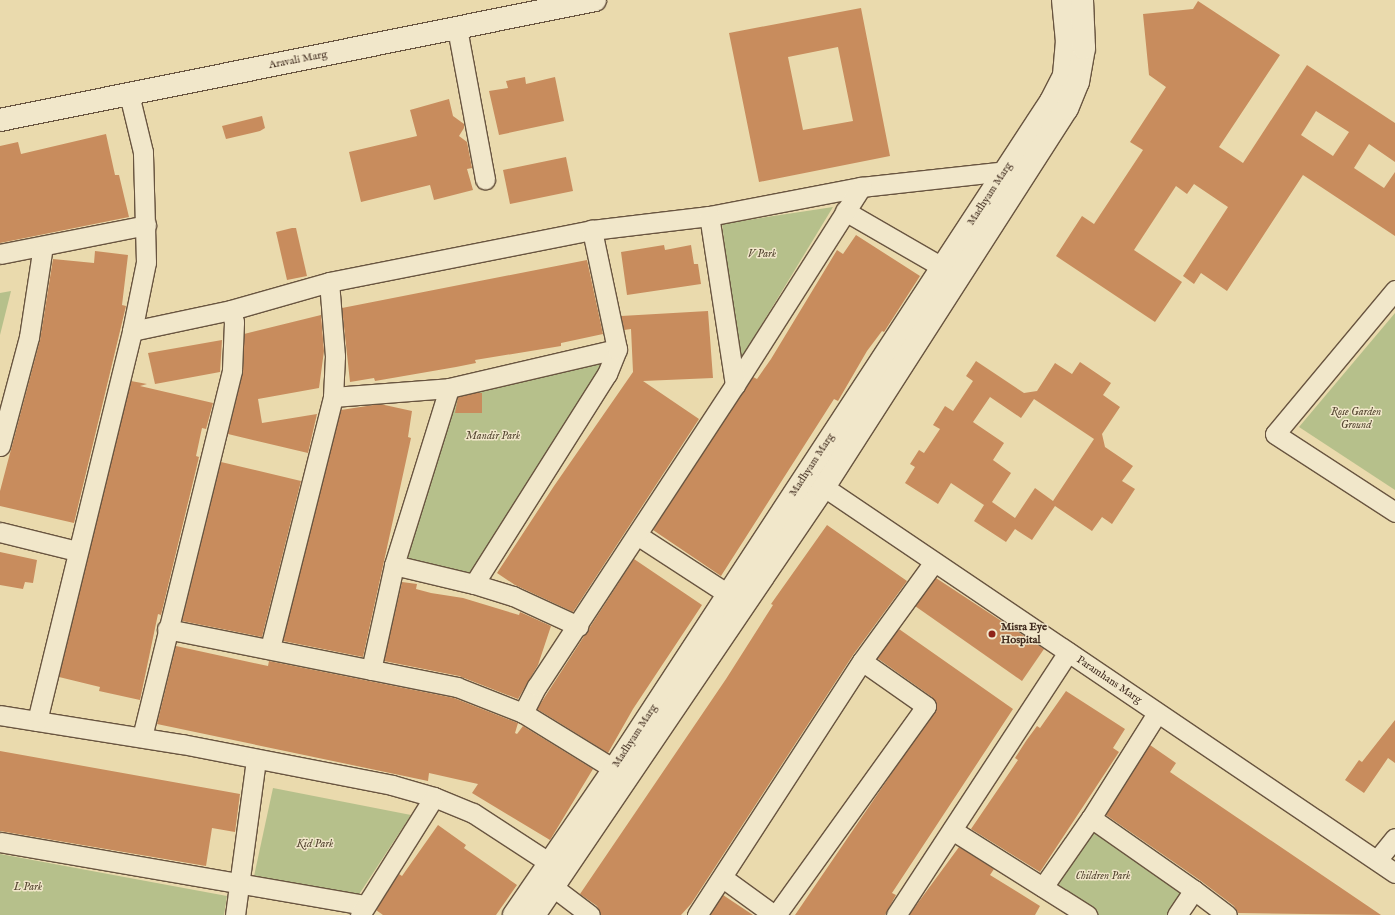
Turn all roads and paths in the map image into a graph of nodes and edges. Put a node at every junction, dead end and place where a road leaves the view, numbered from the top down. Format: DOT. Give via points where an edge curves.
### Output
graph roads {
  1 [pos="595,0"];
  2 [pos="1063,0"];
  3 [pos="1082,0"];
  4 [pos="457,28"];
  5 [pos="129,94"];
  6 [pos="0,120"];
  7 [pos="1005,171"];
  8 [pos="485,179"];
  9 [pos="861,187"];
  10 [pos="845,211"];
  11 [pos="709,216"];
  12 [pos="146,225"];
  13 [pos="592,230"];
  14 [pos="43,246"];
  15 [pos="0,254"];
  16 [pos="942,267"];
  17 [pos="329,282"];
  18 [pos="1395,290"];
  19 [pos="231,310"];
  20 [pos="132,331"];
  21 [pos="617,349"];
  22 [pos="735,385"];
  23 [pos="449,388"];
  24 [pos="333,397"];
  25 [pos="0,446"];
  26 [pos="824,487"];
  27 [pos="1395,512"];
  28 [pos="0,532"];
  29 [pos="637,535"];
  30 [pos="77,551"];
  31 [pos="934,562"];
  32 [pos="394,566"];
  33 [pos="474,584"];
  34 [pos="728,594"];
  35 [pos="578,626"];
  36 [pos="167,629"];
  37 [pos="270,648"];
  38 [pos="1068,652"];
  39 [pos="862,661"];
  40 [pos="372,670"];
  41 [pos="523,713"];
  42 [pos="1157,713"];
  43 [pos="0,715"];
  44 [pos="37,721"];
  45 [pos="142,737"];
  46 [pos="256,760"];
  47 [pos="614,769"];
  48 [pos="434,797"];
  49 [pos="1091,818"];
  50 [pos="952,830"];
  51 [pos="1395,838"];
  52 [pos="0,842"];
  53 [pos="1377,860"];
  54 [pos="1395,873"];
  55 [pos="555,874"];
  56 [pos="722,878"];
  57 [pos="239,885"];
  58 [pos="1043,887"];
  59 [pos="1194,890"];
  60 [pos="363,910"];
  61 [pos="235,915"];
  62 [pos="514,915"];
  63 [pos="534,915"];
  64 [pos="590,915"];
  65 [pos="697,915"];
  66 [pos="775,915"];
  67 [pos="896,915"];
  68 [pos="1087,915"];
  69 [pos="1177,915"];
  70 [pos="1227,915"];
  1 -- 4 [label="street, Aravali Marg"];
  2 -- 7 [label="street, Madhyam Marg" via="1067,42 1064,75 1051,101"];
  3 -- 26 [label="street, Madhyam Marg" via="1084,48 1078,82 1067,109"];
  4 -- 5 [label="street, Aravali Marg"];
  4 -- 8 [label="street"];
  5 -- 6 [label="street, Aravali Marg"];
  5 -- 12 [label="street" via="143,152"];
  7 -- 9 [label="street"];
  7 -- 16 [label="street, Madhyam Marg"];
  9 -- 10 [label="street"];
  9 -- 11 [label="street"];
  10 -- 16 [label="street"];
  10 -- 22 [label="street"];
  11 -- 13 [label="street"];
  11 -- 22 [label="street"];
  12 -- 14 [label="street"];
  12 -- 20 [label="street" via="146,262"];
  13 -- 17 [label="street"];
  13 -- 21 [label="street"];
  14 -- 15 [label="street"];
  14 -- 25 [label="street" via="29,338"];
  16 -- 34 [label="street, Madhyam Marg"];
  17 -- 19 [label="street"];
  17 -- 24 [label="street" via="335,356"];
  18 -- 27 [label="street" via="1275,434"];
  19 -- 20 [label="street"];
  19 -- 36 [label="street" via="234,322 232,370"];
  20 -- 30 [label="street"];
  21 -- 23 [label="street"];
  21 -- 33 [label="street" via="607,374"];
  22 -- 29 [label="street"];
  23 -- 24 [label="street"];
  23 -- 32 [label="street"];
  24 -- 37 [label="street"];
  26 -- 31 [label="street, Paramhans Marg"];
  26 -- 55 [label="street, Madhyam Marg"];
  28 -- 30 [label="street"];
  29 -- 34 [label="street"];
  29 -- 35 [label="street"];
  30 -- 44 [label="street"];
  31 -- 38 [label="street, Paramhans Marg"];
  31 -- 39 [label="street"];
  32 -- 33 [label="street"];
  32 -- 40 [label="street"];
  33 -- 35 [label="street" via="513,596"];
  34 -- 47 [label="street, Madhyam Marg"];
  35 -- 41 [label="street" via="537,686"];
  36 -- 37 [label="street"];
  36 -- 45 [label="street"];
  37 -- 40 [label="street"];
  38 -- 42 [label="street, Paramhans Marg"];
  38 -- 50 [label="street"];
  39 -- 56 [label="street"];
  39 -- 66 [label="street" via="926,706"];
  40 -- 41 [label="street" via="457,687"];
  41 -- 47 [label="street"];
  42 -- 49 [label="street"];
  42 -- 53 [label="street, Paramhans Marg"];
  43 -- 44 [label="street"];
  44 -- 45 [label="street"];
  45 -- 46 [label="street"];
  46 -- 48 [label="street" via="392,785"];
  46 -- 57 [label="street"];
  47 -- 55 [label="street, Madhyam Marg"];
  48 -- 55 [label="street" via="473,814"];
  48 -- 60 [label="street"];
  49 -- 58 [label="street"];
  49 -- 59 [label="street"];
  50 -- 58 [label="street"];
  50 -- 67 [label="street"];
  51 -- 53 [label="street"];
  52 -- 57 [label="street"];
  53 -- 54 [label="street, Paramhans Marg"];
  55 -- 62 [label="street, Madhyam Marg"];
  55 -- 63 [label="street, Madhyam Marg"];
  55 -- 64 [label="street"];
  56 -- 65 [label="street"];
  56 -- 66 [label="street"];
  57 -- 60 [label="street"];
  57 -- 61 [label="street"];
  58 -- 68 [label="street"];
  59 -- 69 [label="street"];
  59 -- 70 [label="street"];
}
